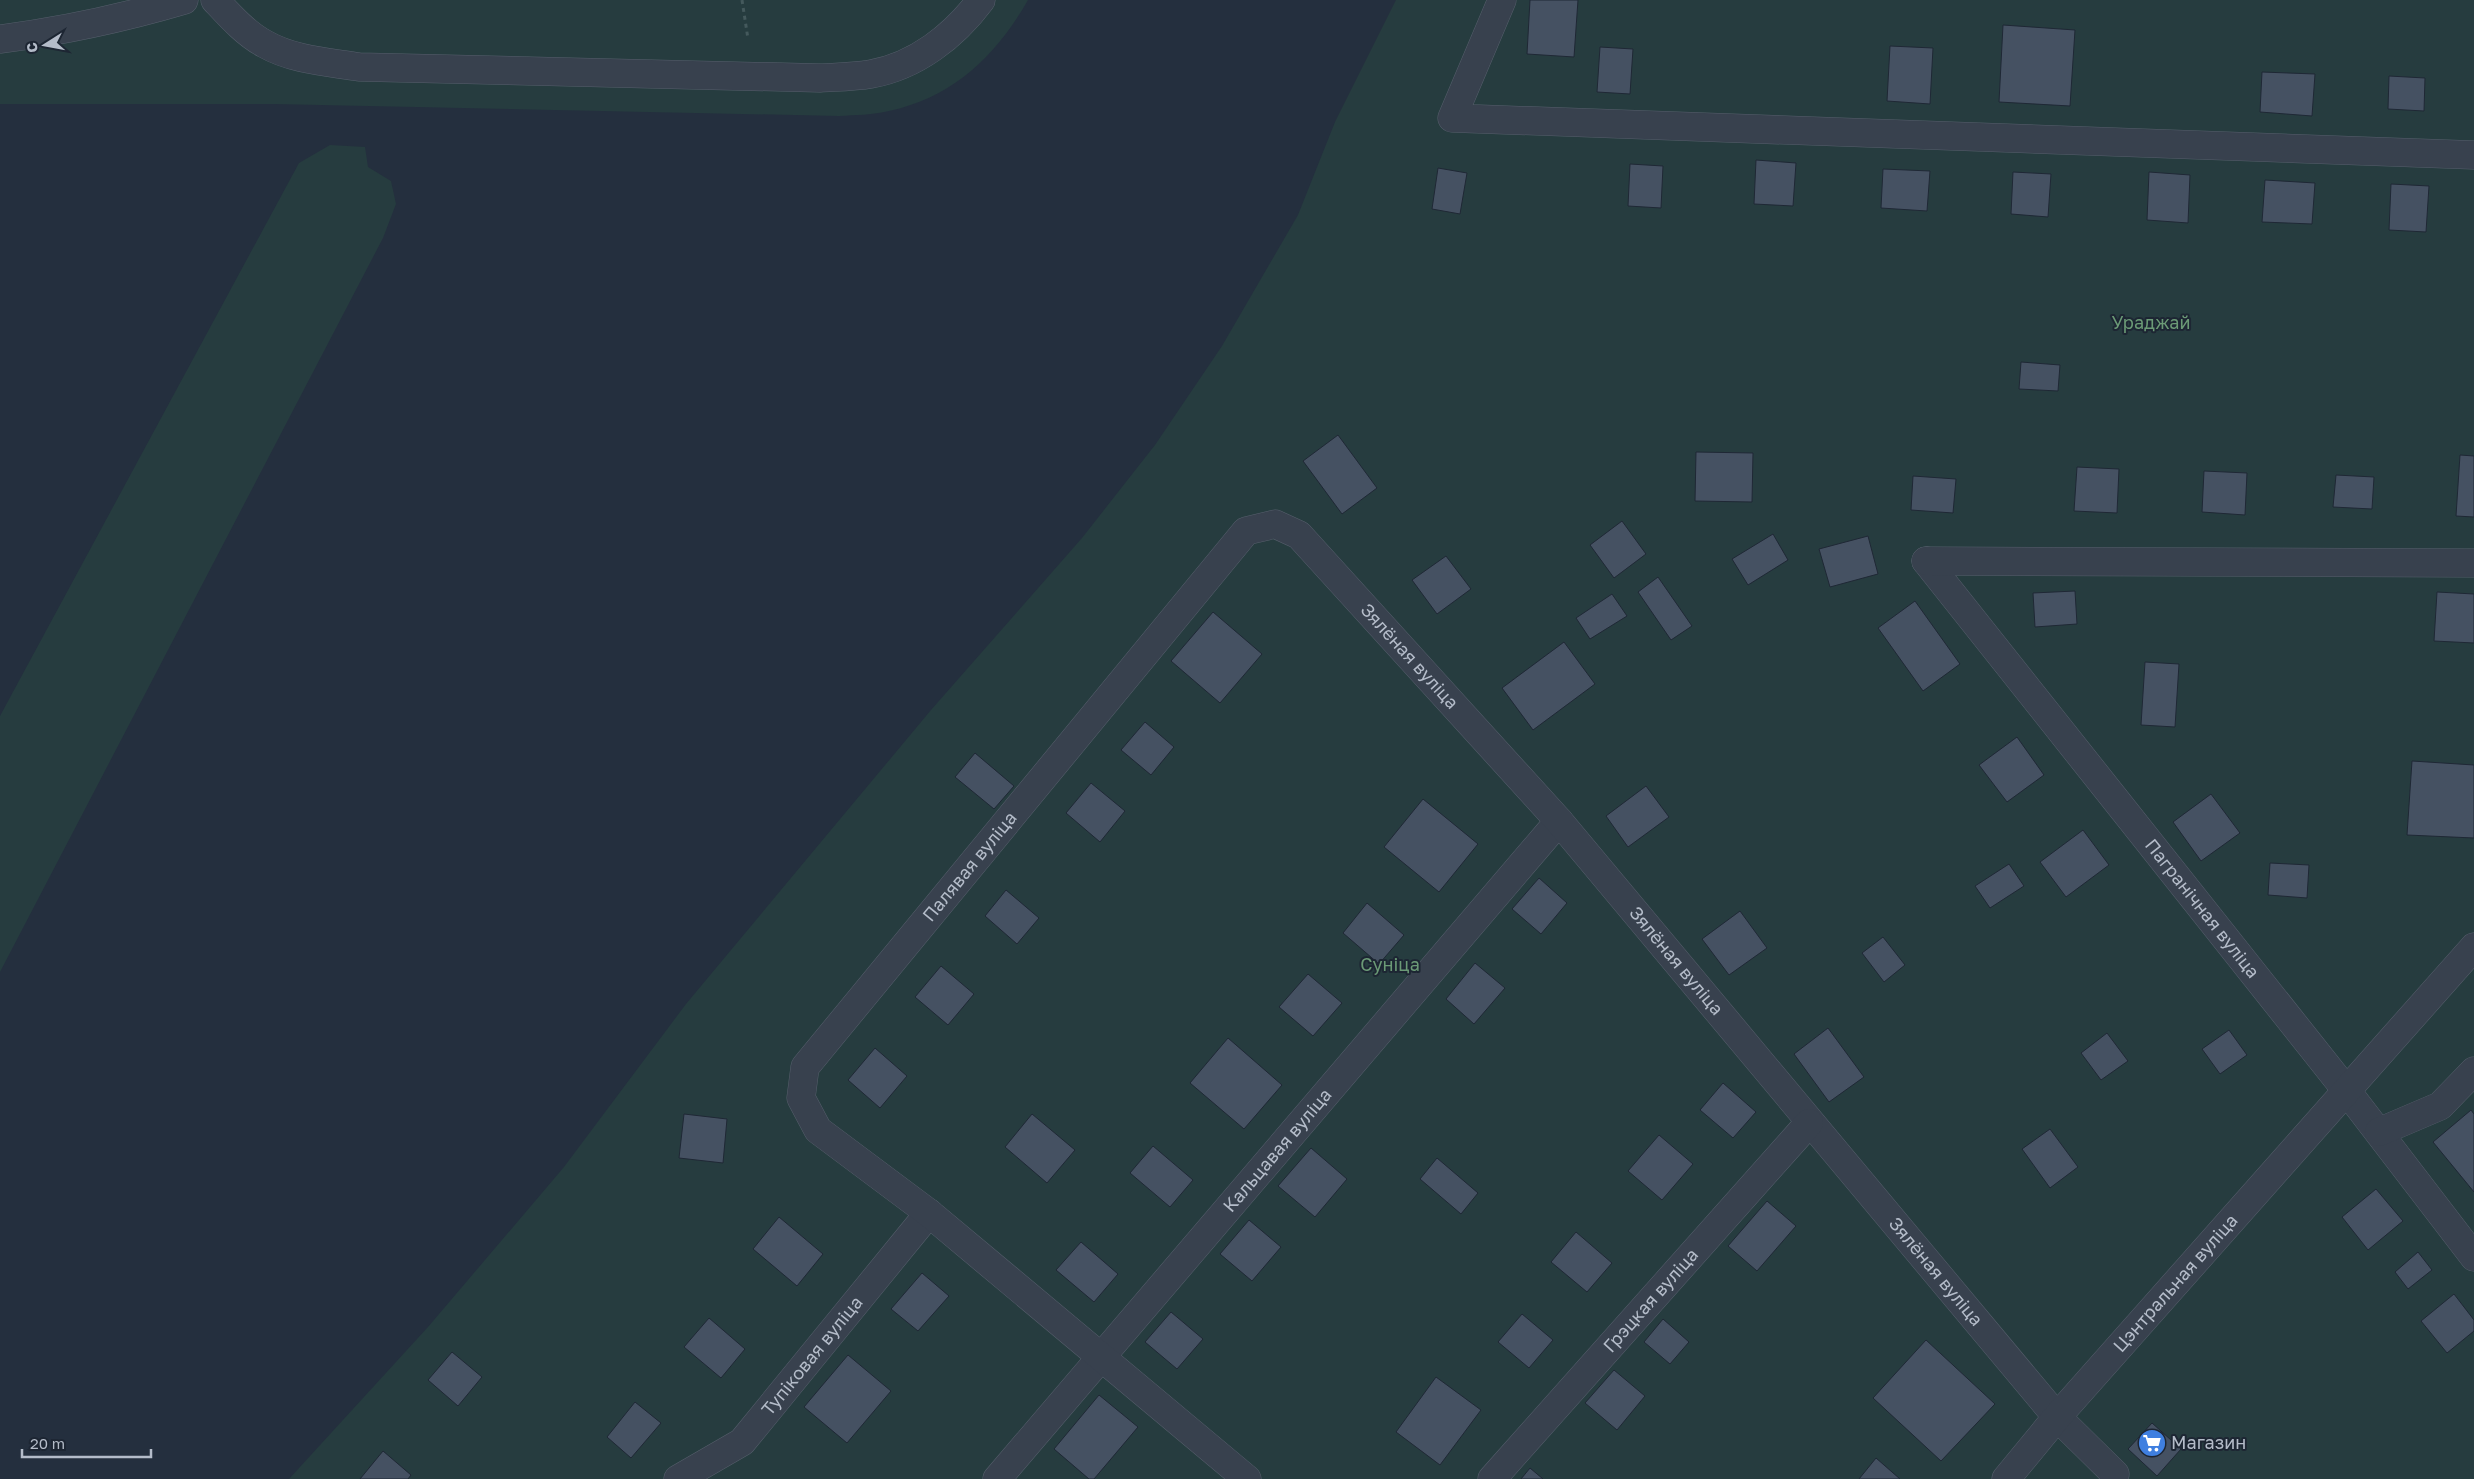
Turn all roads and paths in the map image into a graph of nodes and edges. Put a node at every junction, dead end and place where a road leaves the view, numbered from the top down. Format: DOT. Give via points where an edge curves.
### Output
graph roads {
  1 [pos="184,0"];
  2 [pos="216,0"];
  3 [pos="981,0"];
  4 [pos="1502,0"];
  5 [pos="0,39"];
  6 [pos="2474,155"];
  7 [pos="1275,524"];
  8 [pos="2474,563"];
  9 [pos="1559,821"];
  10 [pos="2474,947"];
  11 [pos="2474,1071"];
  12 [pos="2346,1090"];
  13 [pos="1809,1123"];
  14 [pos="2378,1132"];
  15 [pos="929,1213"];
  16 [pos="2474,1258"];
  17 [pos="1099,1357"];
  18 [pos="2057,1417"];
  19 [pos="2118,1477"];
  20 [pos="678,1479"];
  21 [pos="997,1479"];
  22 [pos="1248,1479"];
  23 [pos="1492,1479"];
  24 [pos="2006,1479"];
  1 -- 5 [label="lane" via="126,17"];
  2 -- 3 [label="lane" via="234,20 264,44 306,59 359,67 820,78 872,74 920,57 963,24"];
  4 -- 6 [label="lane" via="1452,118"];
  7 -- 9 [label="lane, Зялёная вуліца" via="1299,536"];
  7 -- 15 [label="lane, Палявая вуліца" via="1246,531 805,1067 801,1098 818,1130"];
  8 -- 12 [label="lane, Пагранічная вуліца" via="1926,561"];
  9 -- 13 [label="lane, Зялёная вуліца"];
  9 -- 17 [label="lane, Кальцавая вуліца"];
  10 -- 12 [label="lane, Цэнтральная вуліца"];
  11 -- 14 [label="lane" via="2440,1106"];
  12 -- 14 [label="lane, Пагранічная вуліца"];
  12 -- 18 [label="lane, Цэнтральная вуліца"];
  13 -- 18 [label="lane, Зялёная вуліца"];
  13 -- 23 [label="lane, Грэцкая вуліца"];
  14 -- 16 [label="lane, Пагранічная вуліца"];
  15 -- 17 [label="lane, Палявая вуліца"];
  15 -- 20 [label="lane, Тупіковая вуліца" via="742,1442"];
  17 -- 21 [label="lane, Кальцавая вуліца"];
  17 -- 22 [label="lane, Палявая вуліца"];
  18 -- 19 [label="lane, Зялёная вуліца"];
  18 -- 24 [label="lane, Цэнтральная вуліца"];
}
